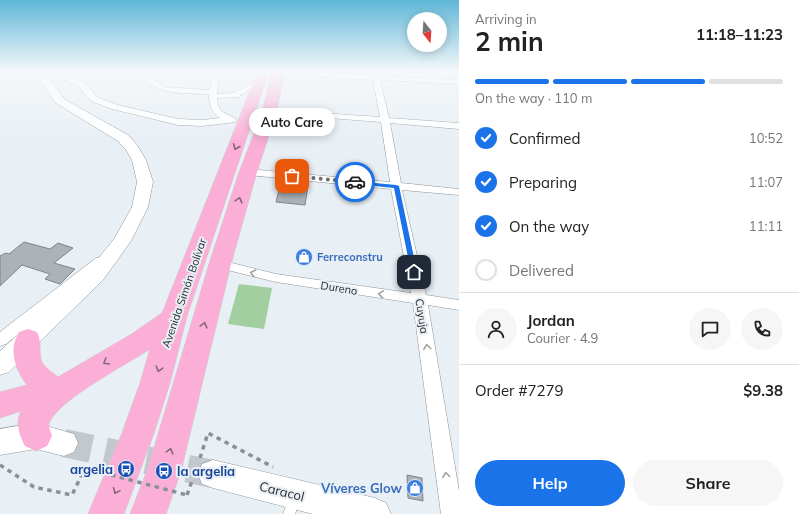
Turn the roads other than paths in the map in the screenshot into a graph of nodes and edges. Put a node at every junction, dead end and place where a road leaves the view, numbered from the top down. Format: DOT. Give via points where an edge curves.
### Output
graph roads {
  1 [pos="213,94"];
  2 [pos="56,95"];
  3 [pos="91,95"];
  4 [pos="255,95"];
  5 [pos="269,95"];
  6 [pos="380,95"];
  7 [pos="290,113"];
  8 [pos="238,121"];
  9 [pos="385,121"];
  10 [pos="459,126"];
  11 [pos="248,172"];
  12 [pos="396,186"];
  13 [pos="459,192"];
  14 [pos="108,258"];
  15 [pos="220,264"];
  16 [pos="420,300"];
  17 [pos="459,305"];
  18 [pos="174,318"];
  19 [pos="11,349"];
  20 [pos="0,374"];
  21 [pos="57,393"];
  22 [pos="0,405"];
  23 [pos="36,436"];
  24 [pos="0,442"];
  25 [pos="64,442"];
  26 [pos="213,474"];
  27 [pos="291,500"];
  28 [pos="106,514"];
  29 [pos="148,514"];
  30 [pos="375,514"];
  31 [pos="452,514"];
  1 -- 8 [label="street" via="214,108 218,113"];
  2 -- 14 [label="street" via="60,101 123,138 139,160 145,182 140,207 122,241"];
  3 -- 8 [label="street" via="94,99 121,109 182,123"];
  4 -- 8 [label="highway, Avenida Simón Bolívar"];
  5 -- 11 [label="highway" via="270,110"];
  6 -- 9 [label="street, Cuyuja"];
  7 -- 9 [label="street"];
  8 -- 18 [label="highway, Avenida Simón Bolívar, one-way" via="223,179"];
  9 -- 10 [label="street"];
  9 -- 12 [label="street, Cuyuja"];
  11 -- 12 [label="street"];
  15 -- 11 [label="highway, one-way"];
  12 -- 13 [label="street"];
  12 -- 16 [label="street, Cuyuja"];
  14 -- 19 [label="street" via="96,275"];
  14 -- 19 [label="street" via="72,284"];
  16 -- 15 [label="street, Dureno, one-way" via="276,278"];
  29 -- 15 [label="highway, one-way" via="164,471"];
  16 -- 17 [label="street, Dureno"];
  31 -- 16 [label="street, Cuyuja, one-way"];
  18 -- 21 [label="highway, one-way"];
  18 -- 28 [label="highway, Avenida Simón Bolívar, one-way" via="129,462"];
  19 -- 20 [label="street"];
  19 -- 21 [label="highway" via="26,359 32,372"];
  21 -- 22 [label="highway" via="23,398"];
  21 -- 23 [label="highway" via="34,417 33,427"];
  23 -- 24 [label="street"];
  23 -- 25 [label="street"];
  26 -- 27 [label="street, Caracol"];
  27 -- 30 [label="street, Caracol"];
}
